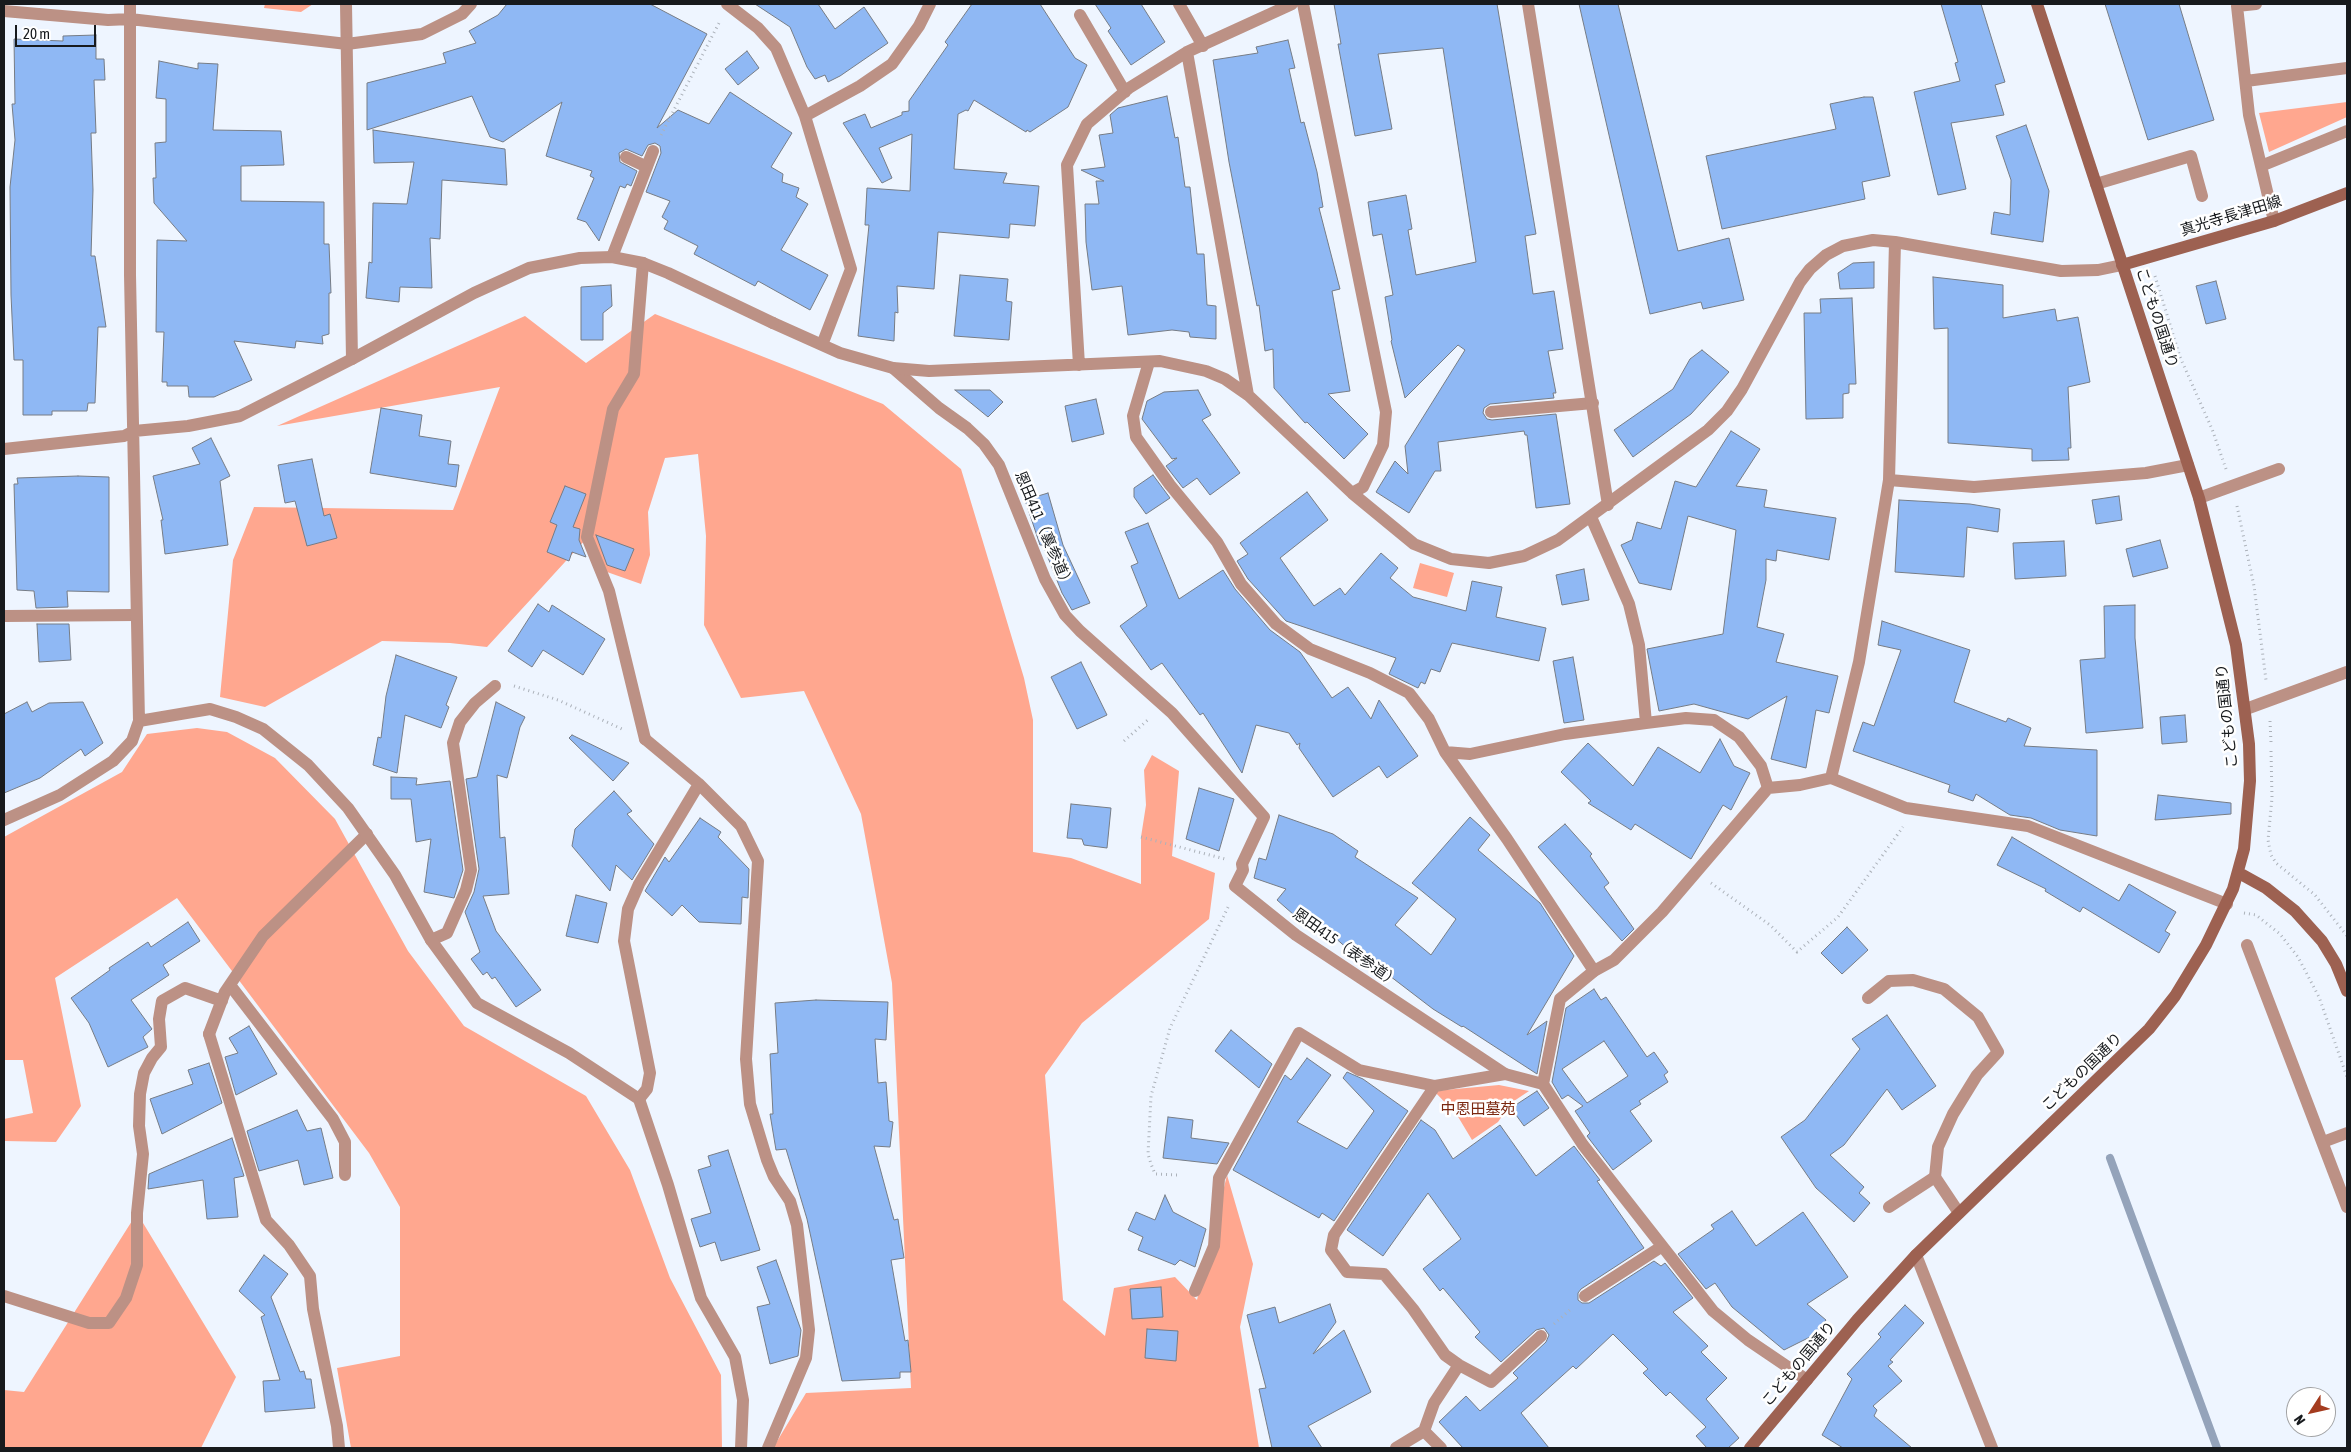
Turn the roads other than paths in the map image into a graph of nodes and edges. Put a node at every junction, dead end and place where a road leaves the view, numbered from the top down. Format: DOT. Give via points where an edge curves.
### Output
graph roads {
  1 [pos="130,4"];
  2 [pos="346,4"];
  3 [pos="471,4"];
  4 [pos="727,4"];
  5 [pos="930,4"];
  6 [pos="1179,4"];
  7 [pos="1292,4"];
  8 [pos="1303,4"];
  9 [pos="1528,4"];
  10 [pos="2037,4"];
  11 [pos="2256,4"];
  12 [pos="4,11"];
  13 [pos="1080,15"];
  14 [pos="130,19"];
  15 [pos="347,44"];
  16 [pos="1203,46"];
  17 [pos="1187,52"];
  18 [pos="2347,68"];
  19 [pos="2246,81"];
  20 [pos="1125,92"];
  21 [pos="805,116"];
  22 [pos="2347,131"];
  23 [pos="653,151"];
  24 [pos="626,157"];
  25 [pos="2261,166"];
  26 [pos="647,167"];
  27 [pos="2096,184"];
  28 [pos="2347,192"];
  29 [pos="2202,196"];
  30 [pos="2274,221"];
  31 [pos="1895,242"];
  32 [pos="612,257"];
  33 [pos="643,264"];
  34 [pos="2122,265"];
  35 [pos="822,345"];
  36 [pos="352,359"];
  37 [pos="1149,362"];
  38 [pos="1080,365"];
  39 [pos="894,368"];
  40 [pos="1248,395"];
  41 [pos="1593,402"];
  42 [pos="1491,412"];
  43 [pos="134,431"];
  44 [pos="4,449"];
  45 [pos="2188,464"];
  46 [pos="2279,469"];
  47 [pos="1889,480"];
  48 [pos="1357,490"];
  49 [pos="2199,498"];
  50 [pos="1608,505"];
  51 [pos="1591,517"];
  52 [pos="136,615"];
  53 [pos="4,616"];
  54 [pos="2347,672"];
  55 [pos="495,686"];
  56 [pos="2246,709"];
  57 [pos="139,721"];
  58 [pos="1646,722"];
  59 [pos="1445,752"];
  60 [pos="1831,778"];
  61 [pos="699,784"];
  62 [pos="1768,788"];
  63 [pos="4,820"];
  64 [pos="367,834"];
  65 [pos="2239,873"];
  66 [pos="1235,886"];
  67 [pos="2227,904"];
  68 [pos="431,940"];
  69 [pos="2247,945"];
  70 [pos="1594,971"];
  71 [pos="230,986"];
  72 [pos="2347,991"];
  73 [pos="1868,998"];
  74 [pos="222,1000"];
  75 [pos="1504,1074"];
  76 [pos="1543,1084"];
  77 [pos="1435,1086"];
  78 [pos="639,1099"];
  79 [pos="2347,1133"];
  80 [pos="2323,1142"];
  81 [pos="344,1174"];
  82 [pos="1935,1177"];
  83 [pos="1889,1207"];
  84 [pos="2347,1207"];
  85 [pos="1959,1213"];
  86 [pos="1661,1247"];
  87 [pos="1916,1255"];
  88 [pos="1194,1291"];
  89 [pos="4,1296"];
  90 [pos="1585,1296"];
  91 [pos="1541,1336"];
  92 [pos="1458,1365"];
  93 [pos="1807,1380"];
  94 [pos="1424,1431"];
  95 [pos="339,1448"];
  96 [pos="741,1448"];
  97 [pos="768,1448"];
  98 [pos="1396,1448"];
  99 [pos="1441,1448"];
  100 [pos="1750,1448"];
  101 [pos="1992,1448"];
  1 -- 14 [label="street"];
  2 -- 15 [label="street"];
  3 -- 15 [label="street" via="462,14 422,34"];
  4 -- 21 [label="street" via="758,28 776,48"];
  5 -- 21 [label="street" via="892,64"];
  6 -- 16 [label="street"];
  7 -- 16 [label="street"];
  8 -- 48 [label="street" via="1386,412 1383,445"];
  9 -- 41 [label="street"];
  10 -- 27 [label="main road, こどもの国通り"];
  11 -- 19 [label="street" via="2238,6"];
  12 -- 14 [label="street"];
  13 -- 20 [label="street"];
  14 -- 15 [label="street"];
  14 -- 43 [label="street"];
  15 -- 36 [label="street"];
  16 -- 17 [label="street"];
  17 -- 20 [label="street"];
  17 -- 40 [label="street"];
  18 -- 19 [label="street"];
  19 -- 25 [label="street" via="2249,115"];
  20 -- 38 [label="street" via="1087,124 1066,165"];
  21 -- 35 [label="street" via="851,269"];
  22 -- 25 [label="street"];
  23 -- 26 [label="street"];
  24 -- 26 [label="street"];
  25 -- 30 [label="street"];
  26 -- 32 [label="street"];
  27 -- 29 [label="street" via="2191,156"];
  27 -- 34 [label="main road, こどもの国通り"];
  28 -- 30 [label="main road, 真光寺長津田線"];
  30 -- 34 [label="main road, 真光寺長津田線"];
  31 -- 34 [label="street" via="2061,271 2098,270"];
  31 -- 47 [label="street"];
  31 -- 50 [label="street" via="1873,240 1843,246 1810,269 1727,411 1681,452"];
  32 -- 33 [label="street"];
  32 -- 36 [label="street" via="580,258 529,268 474,293"];
  33 -- 35 [label="street"];
  33 -- 61 [label="street" via="634,374 613,409 587,538 609,591 645,739"];
  34 -- 45 [label="main road, こどもの国通り"];
  35 -- 39 [label="street"];
  36 -- 43 [label="street" via="240,416 188,426"];
  37 -- 38 [label="street"];
  37 -- 40 [label="street" via="1160,361 1206,371"];
  37 -- 59 [label="street" via="1133,416 1136,437 1217,542 1241,584 1276,624 1310,649 1409,693 1430,719"];
  38 -- 39 [label="street" via="929,371"];
  39 -- 66 [label="street, 恩田411（裏参道）" via="984,444 999,465 1045,579 1065,615 1165,706 1264,817"];
  40 -- 48 [label="street"];
  41 -- 42 [label="street"];
  41 -- 50 [label="street"];
  43 -- 44 [label="street" via="124,436"];
  43 -- 52 [label="street"];
  45 -- 47 [label="street" via="2146,473 1974,487"];
  45 -- 49 [label="main road, こどもの国通り"];
  46 -- 49 [label="street"];
  47 -- 60 [label="street" via="1859,662"];
  48 -- 51 [label="street" via="1414,544 1451,559 1489,562 1524,556 1558,540"];
  49 -- 56 [label="main road, こどもの国通り" via="2236,645"];
  50 -- 51 [label="street"];
  51 -- 58 [label="street" via="1629,604 1639,645"];
  52 -- 53 [label="street"];
  52 -- 57 [label="street"];
  54 -- 56 [label="street"];
  55 -- 68 [label="street" via="460,722 453,743 471,870 447,933"];
  56 -- 65 [label="main road, こどもの国通り" via="2250,781 2248,824"];
  57 -- 63 [label="street" via="132,741 113,761 60,795"];
  57 -- 64 [label="street" via="210,709 263,728 308,765"];
  58 -- 59 [label="street" via="1565,734 1470,754"];
  58 -- 62 [label="street" via="1686,718 1714,720 1739,738 1761,766"];
  59 -- 70 [label="street"];
  60 -- 62 [label="street"];
  60 -- 67 [label="street" via="1906,808 2028,826"];
  61 -- 78 [label="street" via="639,884 628,909 624,941 650,1073 647,1089"];
  61 -- 97 [label="street" via="741,826 758,860 746,1059 750,1104 774,1177 790,1201 801,1252 809,1330 806,1358"];
  62 -- 70 [label="street" via="1662,912 1614,960"];
  64 -- 68 [label="street" via="395,875"];
  64 -- 71 [label="street" via="263,936"];
  65 -- 67 [label="main road, こどもの国通り"];
  65 -- 72 [label="main road" via="2266,888 2295,911 2322,941"];
  66 -- 75 [label="street, 恩田415（表参道）" via="1296,934"];
  67 -- 85 [label="main road, こどもの国通り" via="2194,966 2149,1029"];
  68 -- 78 [label="street" via="478,1003 569,1053"];
  69 -- 80 [label="street"];
  70 -- 76 [label="street" via="1560,999"];
  71 -- 74 [label="street"];
  71 -- 81 [label="street" via="333,1119 345,1142"];
  73 -- 82 [label="street" via="1889,982 1913,980 1944,989 1978,1018 1998,1052 1977,1075 1953,1114 1938,1148"];
  74 -- 89 [label="street" via="185,988 162,1001 159,1019 161,1047 144,1073 140,1094 144,1154 137,1213 136,1265 126,1298 109,1323 89,1323"];
  74 -- 95 [label="street" via="209,1034 266,1220 289,1245 310,1276 313,1309"];
  75 -- 76 [label="street"];
  75 -- 77 [label="street"];
  76 -- 86 [label="street" via="1583,1145"];
  77 -- 88 [label="street" via="1359,1070 1299,1033 1219,1178 1214,1246"];
  77 -- 92 [label="street" via="1334,1235 1331,1250 1347,1272 1384,1274 1413,1308 1445,1355"];
  78 -- 96 [label="street" via="701,1298 735,1357 743,1400"];
  79 -- 80 [label="street"];
  80 -- 84 [label="street"];
  82 -- 83 [label="street"];
  82 -- 85 [label="street"];
  85 -- 87 [label="main road, こどもの国通り"];
  86 -- 90 [label="street"];
  86 -- 93 [label="street" via="1713,1311 1748,1340"];
  87 -- 93 [label="main road, こどもの国通り"];
  87 -- 101 [label="street"];
  91 -- 92 [label="street" via="1491,1382"];
  92 -- 94 [label="street" via="1434,1403"];
  93 -- 100 [label="main road, こどもの国通り"];
  94 -- 98 [label="street"];
  94 -- 99 [label="street"];
}
